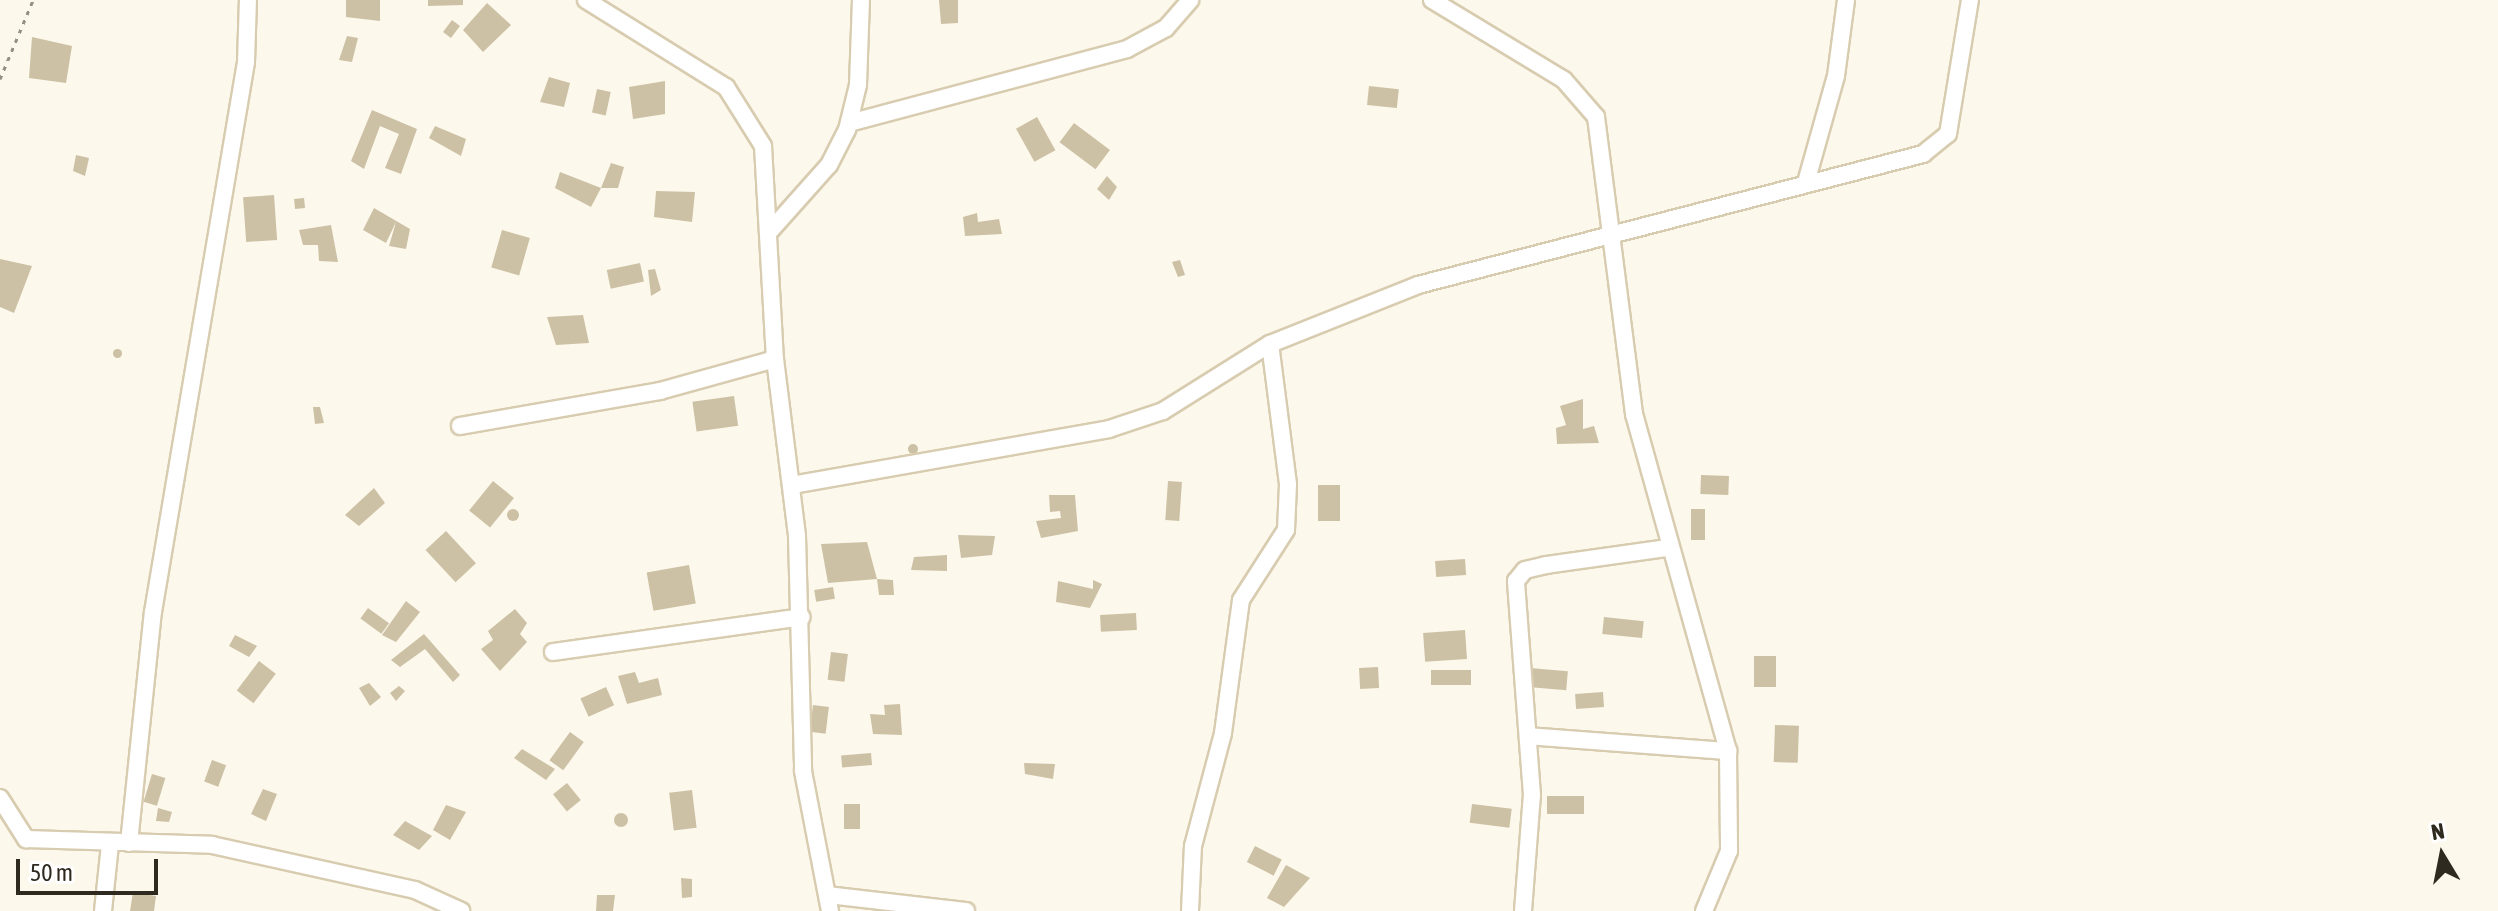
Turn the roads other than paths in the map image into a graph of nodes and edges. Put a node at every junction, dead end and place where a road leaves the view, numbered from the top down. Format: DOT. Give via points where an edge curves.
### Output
graph roads {
  1 [pos="248,0"];
  2 [pos="586,0"];
  3 [pos="861,0"];
  4 [pos="1190,0"];
  5 [pos="1432,0"];
  6 [pos="1846,0"];
  7 [pos="1970,0"];
  8 [pos="849,123"];
  9 [pos="1807,179"];
  10 [pos="1613,229"];
  11 [pos="771,230"];
  12 [pos="1270,344"];
  13 [pos="775,359"];
  14 [pos="460,426"];
  15 [pos="792,485"];
  16 [pos="1667,548"];
  17 [pos="802,617"];
  18 [pos="553,652"];
  19 [pos="1528,736"];
  20 [pos="1728,751"];
  21 [pos="0,798"];
  22 [pos="129,843"];
  23 [pos="110,844"];
  24 [pos="829,903"];
  25 [pos="103,911"];
  26 [pos="461,911"];
  27 [pos="966,911"];
  28 [pos="1190,911"];
  29 [pos="1523,911"];
  30 [pos="1704,911"];
  1 -- 22 [label="street" via="246,62 153,612"];
  2 -- 11 [label="street" via="726,87 758,130"];
  3 -- 8 [label="street" via="858,85"];
  4 -- 8 [label="street" via="1166,28 1127,49"];
  5 -- 10 [label="street" via="1583,95 1601,140"];
  6 -- 9 [label="street" via="1836,76"];
  7 -- 9 [label="street" via="1948,134 1923,154"];
  8 -- 11 [label="street" via="829,165"];
  9 -- 10 [label="street"];
  10 -- 12 [label="street" via="1418,285"];
  10 -- 16 [label="street" via="1634,414"];
  11 -- 13 [label="street"];
  12 -- 15 [label="street" via="1163,411 1109,429"];
  12 -- 28 [label="street" via="1288,484 1286,530 1241,600 1223,733 1193,846"];
  13 -- 14 [label="street" via="660,391"];
  13 -- 15 [label="street"];
  15 -- 17 [label="street"];
  16 -- 19 [label="street" via="1546,565 1516,581"];
  16 -- 20 [label="street" via="1720,702"];
  17 -- 18 [label="street"];
  17 -- 24 [label="street" via="803,771"];
  19 -- 20 [label="street"];
  19 -- 29 [label="street" via="1532,795"];
  20 -- 30 [label="street" via="1729,851"];
  21 -- 23 [label="street" via="26,839"];
  22 -- 23 [label="street"];
  22 -- 26 [label="street" via="212,845 309,864 415,890"];
  23 -- 25 [label="street"];
  24 -- 27 [label="street"];
}
